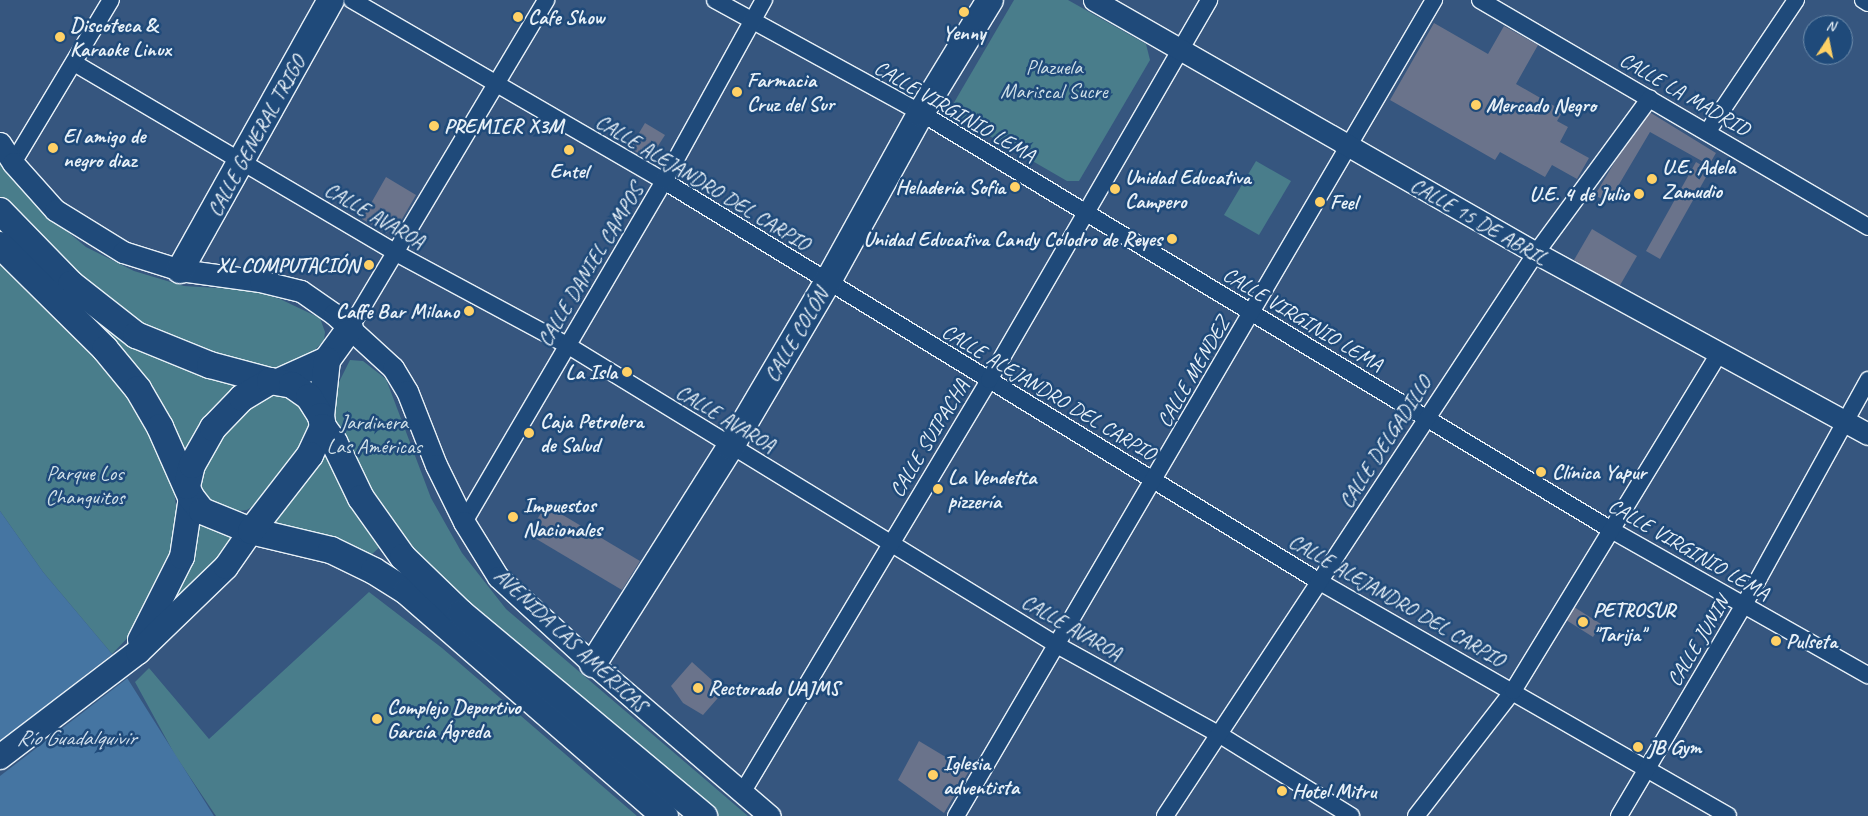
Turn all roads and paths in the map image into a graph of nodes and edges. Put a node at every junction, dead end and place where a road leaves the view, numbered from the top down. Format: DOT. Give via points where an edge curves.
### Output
graph roads {
  1 [pos="111,0"];
  2 [pos="331,0"];
  3 [pos="352,0"];
  4 [pos="546,0"];
  5 [pos="715,0"];
  6 [pos="764,0"];
  7 [pos="990,0"];
  8 [pos="1094,0"];
  9 [pos="1209,0"];
  10 [pos="1434,0"];
  11 [pos="1480,0"];
  12 [pos="1796,0"];
  13 [pos="1863,0"];
  14 [pos="1868,3"];
  15 [pos="752,22"];
  16 [pos="1179,52"];
  17 [pos="74,63"];
  18 [pos="497,84"];
  19 [pos="1650,98"];
  20 [pos="920,113"];
  21 [pos="1708,131"];
  22 [pos="0,144"];
  23 [pos="1349,147"];
  24 [pos="243,162"];
  25 [pos="13,164"];
  26 [pos="664,181"];
  27 [pos="0,211"];
  28 [pos="1084,213"];
  29 [pos="1868,227"];
  30 [pos="0,245"];
  31 [pos="396,253"];
  32 [pos="1536,253"];
  33 [pos="180,270"];
  34 [pos="827,283"];
  35 [pos="1252,314"];
  36 [pos="350,328"];
  37 [pos="567,345"];
  38 [pos="1719,353"];
  39 [pos="327,360"];
  40 [pos="989,380"];
  41 [pos="1868,380"];
  42 [pos="275,381"];
  43 [pos="1425,417"];
  44 [pos="322,421"];
  45 [pos="1846,421"];
  46 [pos="1868,434"];
  47 [pos="731,446"];
  48 [pos="1154,481"];
  49 [pos="189,492"];
  50 [pos="464,522"];
  51 [pos="1613,530"];
  52 [pos="251,531"];
  53 [pos="891,542"];
  54 [pos="397,549"];
  55 [pos="374,571"];
  56 [pos="1320,582"];
  57 [pos="1744,605"];
  58 [pos="1057,645"];
  59 [pos="124,660"];
  60 [pos="593,664"];
  61 [pos="1868,675"];
  62 [pos="1513,691"];
  63 [pos="1220,735"];
  64 [pos="0,757"];
  65 [pos="1646,769"];
  66 [pos="742,793"];
  67 [pos="665,816"];
  68 [pos="704,816"];
  69 [pos="770,816"];
  70 [pos="956,816"];
  71 [pos="1165,816"];
  72 [pos="1351,816"];
  73 [pos="1416,816"];
  74 [pos="1619,816"];
  75 [pos="1728,816"];
  1 -- 17 [label="street"];
  2 -- 24 [label="main road, CALLE GENERAL TRIGO"];
  3 -- 18 [label="street, CALLE ALEJANDRO DEL CARPIO"];
  4 -- 18 [label="street"];
  5 -- 15 [label="street, CALLE VIRGINIO LEMA"];
  6 -- 15 [label="street, CALLE DANIEL CAMPOS"];
  7 -- 20 [label="main road, CALLE COLÓN"];
  8 -- 16 [label="street, CALLE 15 DE ABRIL"];
  9 -- 16 [label="street, CALLE SUIPACHA"];
  10 -- 23 [label="street, CALLE MENDEZ"];
  11 -- 19 [label="street, CALLE LA MADRID"];
  12 -- 21 [label="street"];
  13 -- 14 [label="street"];
  15 -- 20 [label="street, CALLE VIRGINIO LEMA"];
  15 -- 26 [label="street, CALLE DANIEL CAMPOS"];
  16 -- 23 [label="street, CALLE 15 DE ABRIL"];
  16 -- 28 [label="street, CALLE SUIPACHA"];
  17 -- 24 [label="street, CALLE AVAROA"];
  17 -- 25 [label="street"];
  18 -- 26 [label="street, CALLE ALEJANDRO DEL CARPIO"];
  18 -- 31 [label="street"];
  19 -- 21 [label="street, CALLE LA MADRID"];
  19 -- 32 [label="street, CALLE DELGADILLO"];
  20 -- 28 [label="street, CALLE VIRGINIO LEMA"];
  20 -- 34 [label="main road, CALLE COLÓN"];
  21 -- 29 [label="street, CALLE LA MADRID"];
  22 -- 25 [label="street, AVENIDA LAS AMÉRICAS"];
  23 -- 32 [label="street, CALLE 15 DE ABRIL"];
  23 -- 35 [label="street, CALLE MENDEZ"];
  24 -- 31 [label="street, CALLE AVAROA"];
  24 -- 33 [label="main road, CALLE GENERAL TRIGO"];
  25 -- 33 [label="street, AVENIDA LAS AMÉRICAS" via="55,210 82,229 123,252"];
  26 -- 34 [label="street, CALLE ALEJANDRO DEL CARPIO"];
  26 -- 37 [label="street, CALLE DANIEL CAMPOS"];
  27 -- 42 [label="main road" via="70,284 136,335 210,365"];
  28 -- 35 [label="street, CALLE VIRGINIO LEMA"];
  28 -- 40 [label="street, CALLE SUIPACHA"];
  30 -- 49 [label="main road" via="105,349 138,389 160,427"];
  31 -- 36 [label="street"];
  31 -- 37 [label="street, CALLE AVAROA"];
  32 -- 38 [label="street, CALLE 15 DE ABRIL"];
  32 -- 43 [label="street, CALLE DELGADILLO"];
  33 -- 36 [label="street, AVENIDA LAS AMÉRICAS" via="260,281 301,291 320,302"];
  34 -- 40 [label="street, CALLE ALEJANDRO DEL CARPIO"];
  34 -- 47 [label="main road, CALLE COLÓN"];
  35 -- 43 [label="street, CALLE VIRGINIO LEMA"];
  35 -- 48 [label="street, CALLE MENDEZ"];
  36 -- 39 [label="main road"];
  36 -- 50 [label="street, AVENIDA LAS AMÉRICAS" via="393,368 407,391 436,465"];
  37 -- 47 [label="street, CALLE AVAROA"];
  37 -- 50 [label="street, CALLE DANIEL CAMPOS"];
  38 -- 45 [label="street, CALLE 15 DE ABRIL"];
  38 -- 51 [label="street"];
  39 -- 42 [label="main road"];
  39 -- 44 [label="main road"];
  40 -- 48 [label="street, CALLE ALEJANDRO DEL CARPIO"];
  40 -- 53 [label="street, CALLE SUIPACHA"];
  41 -- 45 [label="street, CALLE JUNIN"];
  42 -- 44 [label="main road" via="309,397"];
  42 -- 49 [label="main road" via="242,398 212,428 192,465"];
  43 -- 51 [label="street, CALLE VIRGINIO LEMA"];
  43 -- 56 [label="street, CALLE DELGADILLO"];
  44 -- 52 [label="main road" via="310,455"];
  44 -- 54 [label="main road" via="361,498"];
  45 -- 46 [label="street, CALLE 15 DE ABRIL"];
  45 -- 57 [label="street, CALLE JUNIN"];
  47 -- 53 [label="street, CALLE AVAROA"];
  47 -- 60 [label="main road, CALLE COLÓN"];
  48 -- 56 [label="street, CALLE ALEJANDRO DEL CARPIO"];
  48 -- 58 [label="street, CALLE MENDEZ"];
  49 -- 52 [label="main road" via="202,511"];
  49 -- 59 [label="main road" via="182,557 172,584 151,622"];
  50 -- 60 [label="street, AVENIDA LAS AMÉRICAS" via="498,577"];
  51 -- 57 [label="street, CALLE VIRGINIO LEMA"];
  51 -- 62 [label="street"];
  52 -- 55 [label="main road" via="330,550"];
  52 -- 59 [label="main road" via="226,567 145,646"];
  53 -- 58 [label="street, CALLE AVAROA"];
  53 -- 66 [label="street, CALLE SUIPACHA"];
  54 -- 55 [label="main road" via="379,555"];
  54 -- 68 [label="main road" via="461,613"];
  55 -- 67 [label="main road" via="453,630"];
  56 -- 62 [label="street, CALLE ALEJANDRO DEL CARPIO"];
  56 -- 63 [label="street, CALLE DELGADILLO"];
  57 -- 61 [label="street, CALLE VIRGINIO LEMA"];
  57 -- 65 [label="street, CALLE JUNIN"];
  58 -- 63 [label="street, CALLE AVAROA"];
  58 -- 70 [label="street, CALLE MENDEZ"];
  59 -- 64 [label="main road"];
  60 -- 66 [label="street, AVENIDA LAS AMÉRICAS"];
  62 -- 65 [label="street, CALLE ALEJANDRO DEL CARPIO"];
  62 -- 73 [label="street"];
  63 -- 71 [label="street, CALLE DELGADILLO"];
  63 -- 72 [label="street, CALLE AVAROA"];
  65 -- 74 [label="street, CALLE JUNIN"];
  65 -- 75 [label="street, CALLE ALEJANDRO DEL CARPIO"];
  66 -- 69 [label="street, AVENIDA LAS AMÉRICAS"];
}
